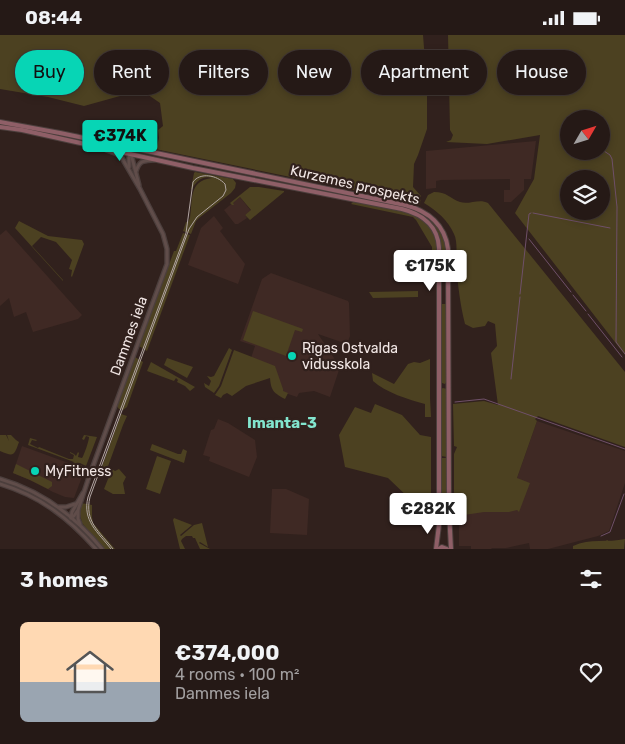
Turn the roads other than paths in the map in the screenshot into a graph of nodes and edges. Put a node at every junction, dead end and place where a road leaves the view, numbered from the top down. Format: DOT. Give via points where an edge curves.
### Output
graph roads {
  1 [pos="0,122"];
  2 [pos="0,127"];
  3 [pos="100,148"];
  4 [pos="132,148"];
  5 [pos="131,154"];
  6 [pos="156,160"];
  7 [pos="135,171"];
  8 [pos="131,172"];
  9 [pos="140,189"];
  10 [pos="352,194"];
  11 [pos="351,199"];
  12 [pos="440,276"];
  13 [pos="449,278"];
  14 [pos="440,386"];
  15 [pos="449,386"];
  16 [pos="0,479"];
  17 [pos="0,483"];
  18 [pos="83,492"];
  19 [pos="75,504"];
  20 [pos="58,507"];
  21 [pos="78,510"];
  22 [pos="71,517"];
  23 [pos="71,523"];
  24 [pos="80,525"];
  25 [pos="96,549"];
  26 [pos="102,549"];
  27 [pos="438,549"];
  28 [pos="447,549"];
  29 [pos="451,549"];
  1 -- 4 [label="main road, Kurzemes prospekts"];
  2 -- 3 [label="main road, Kurzemes prospekts"];
  3 -- 5 [label="main road, Kurzemes prospekts"];
  3 -- 8 [label="street, Dammes iela" via="117,154"];
  4 -- 5 [label="street, Dammes iela"];
  4 -- 10 [label="main road, Kurzemes prospekts"];
  5 -- 6 [label="main road, Kurzemes prospekts"];
  5 -- 7 [label="street, Dammes iela"];
  5 -- 8 [label="street, Dammes iela"];
  6 -- 7 [label="street" via="143,161"];
  6 -- 11 [label="main road, Kurzemes prospekts"];
  7 -- 9 [label="street, Dammes iela"];
  8 -- 9 [label="street, Dammes iela"];
  9 -- 18 [label="street, Dammes iela" via="165,239 167,264"];
  10 -- 11 [label="main road"];
  10 -- 13 [label="main road, Kurzemes prospekts" via="412,207 434,219 447,241"];
  11 -- 12 [label="main road, Kurzemes prospekts" via="410,211 427,221 439,241"];
  12 -- 13 [label="main road"];
  12 -- 14 [label="main road, Kurzemes prospekts"];
  13 -- 15 [label="main road, Kurzemes prospekts"];
  14 -- 15 [label="main road"];
  14 -- 27 [label="main road, Kurzemes prospekts"];
  15 -- 29 [label="main road, Kurzemes prospekts"];
  16 -- 20 [label="street" via="27,489"];
  17 -- 23 [label="street" via="28,494"];
  18 -- 19 [label="street, Dammes iela"];
  18 -- 21 [label="street, Dammes iela"];
  19 -- 20 [label="street"];
  19 -- 22 [label="street, Dammes iela"];
  20 -- 22 [label="street"];
  21 -- 22 [label="street, Dammes iela"];
  21 -- 24 [label="street"];
  22 -- 23 [label="street"];
  22 -- 24 [label="street"];
  23 -- 25 [label="street"];
  24 -- 26 [label="street"];
  27 -- 28 [label="main road"];
}
